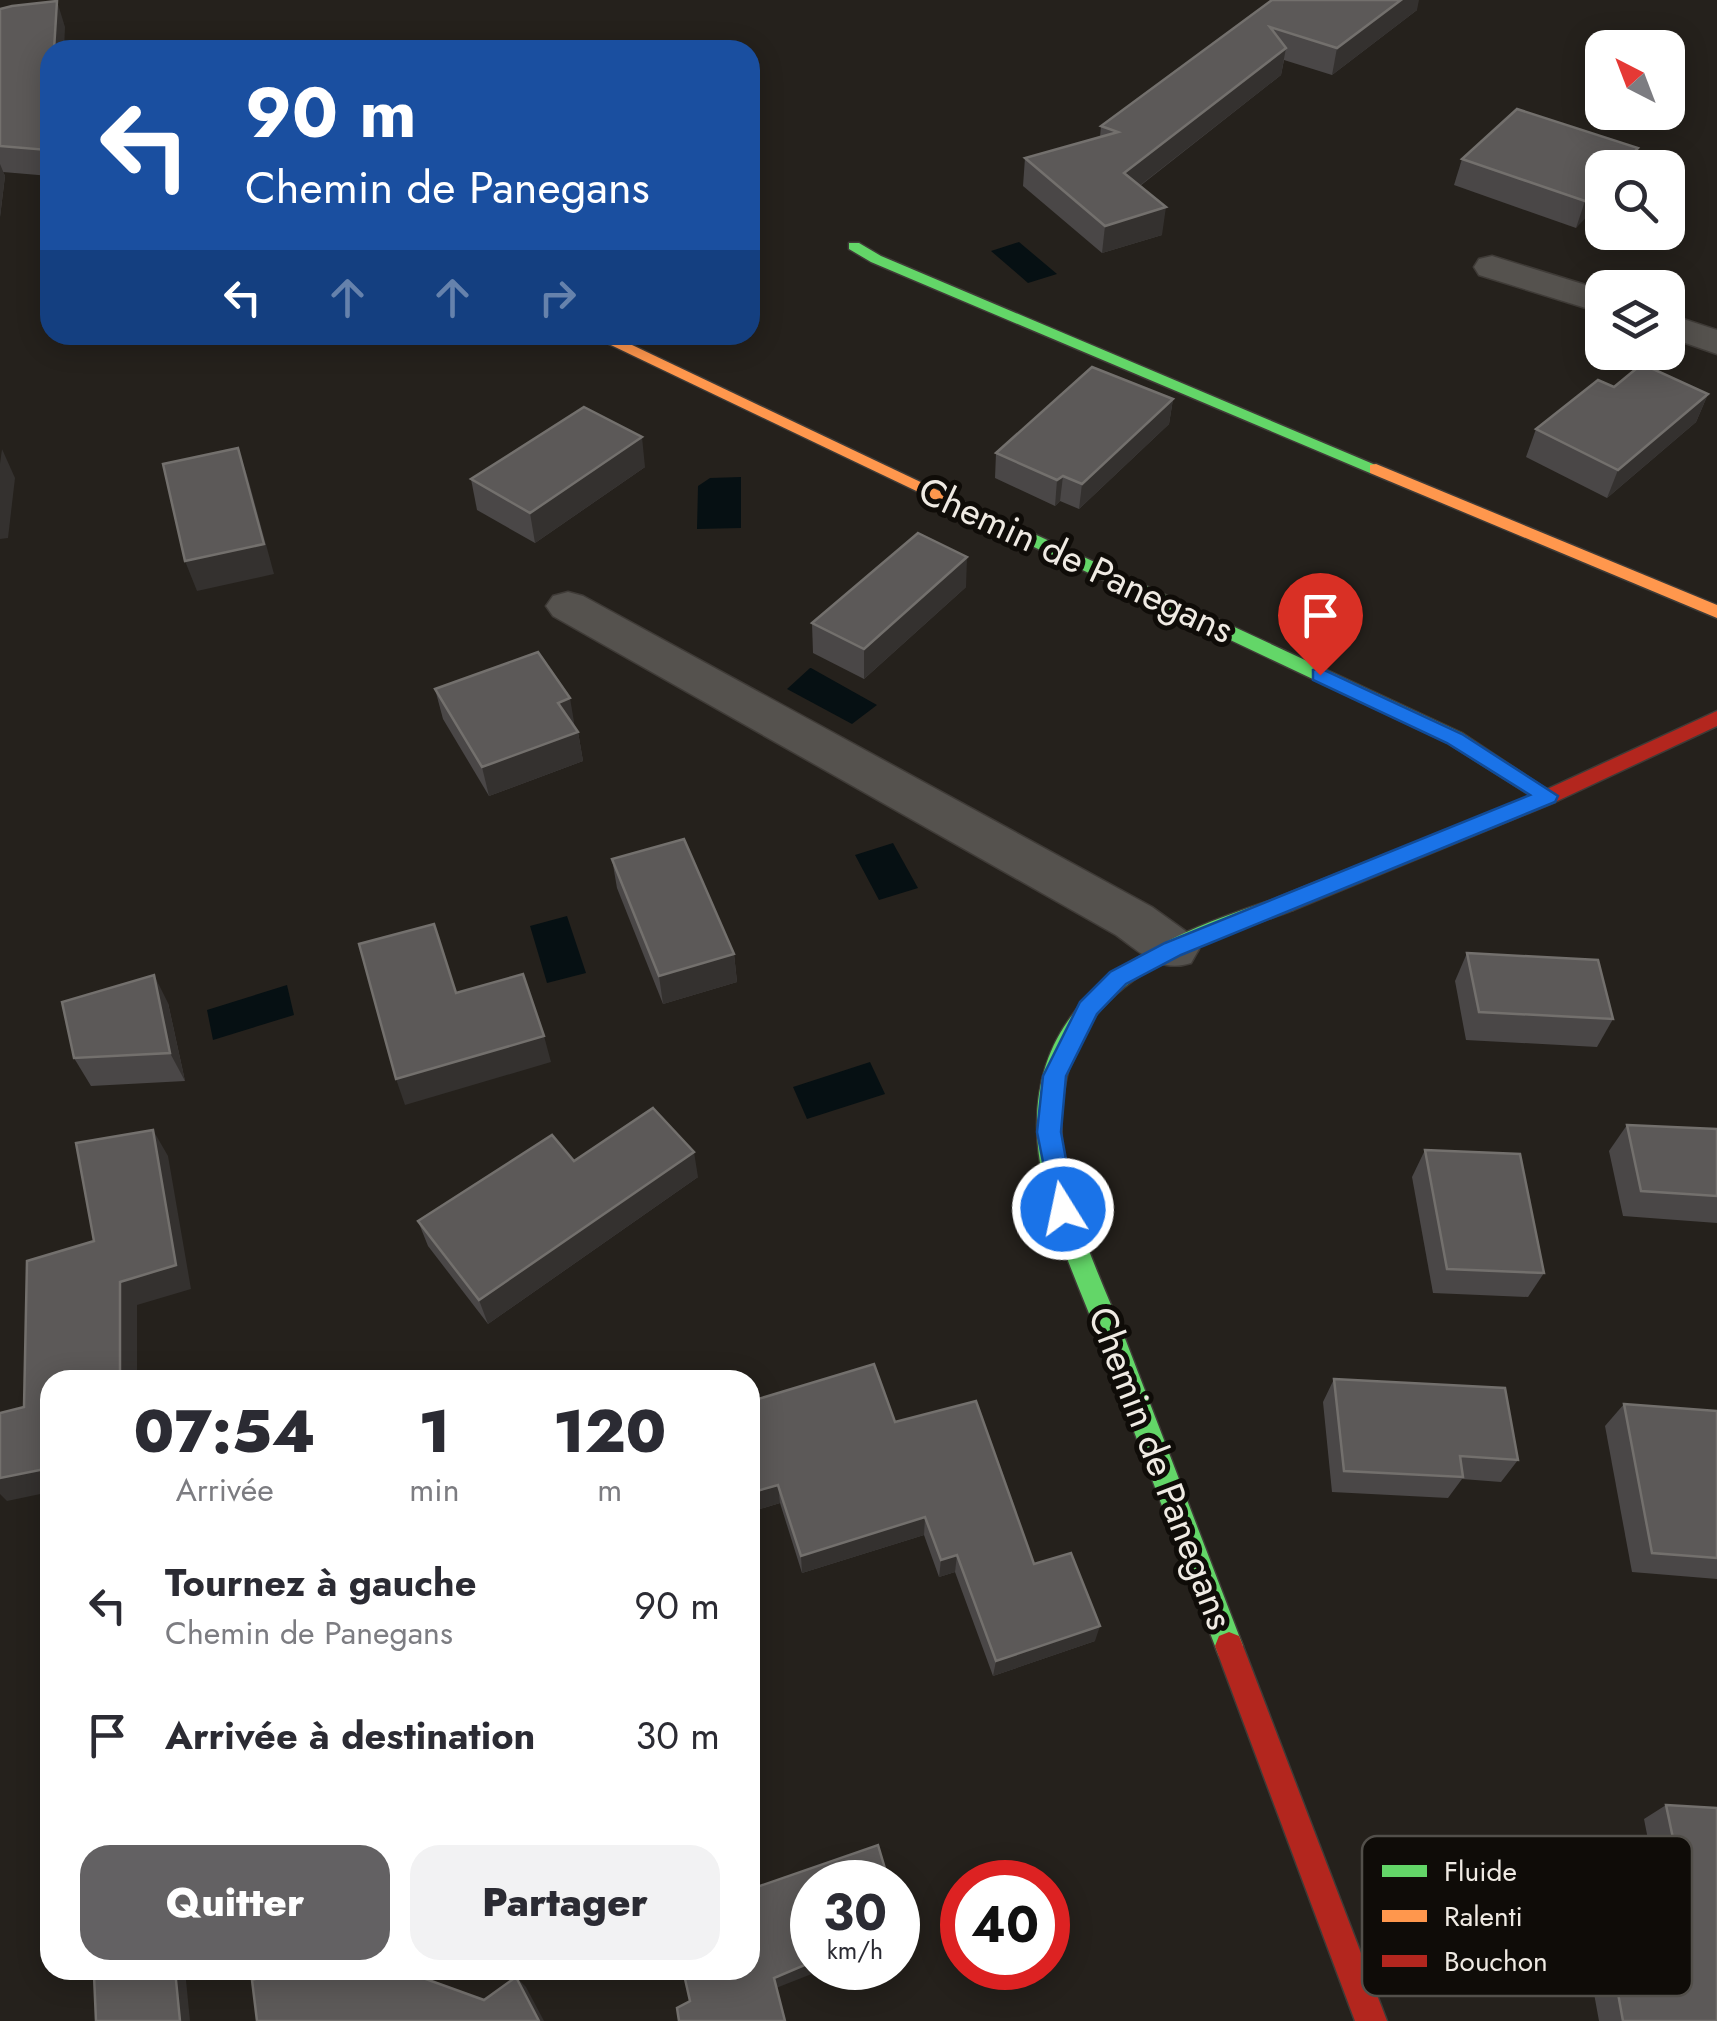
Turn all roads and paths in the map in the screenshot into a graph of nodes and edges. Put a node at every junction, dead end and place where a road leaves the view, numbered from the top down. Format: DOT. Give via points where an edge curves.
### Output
graph roads {
  1 [pos="854,246"];
  2 [pos="1492,267"];
  3 [pos="1585,297"];
  4 [pos="1685,332"];
  5 [pos="1717,344"];
  6 [pos="619,345"];
  7 [pos="568,606"];
  8 [pos="1717,612"];
  9 [pos="1717,718"];
  10 [pos="1548,796"];
  11 [pos="1173,949"];
  12 [pos="1362,1995"];
  13 [pos="1362,1996"];
  14 [pos="1372,2021"];
  1 -- 8 [label="street"];
  2 -- 3 [label="street"];
  4 -- 5 [label="street"];
  6 -- 10 [label="street, Chemin de Panegans" via="1454,738"];
  7 -- 11 [label="street" via="1134,921"];
  9 -- 10 [label="street, Chemin de Panegans"];
  10 -- 11 [label="street, Chemin de Panegans"];
  11 -- 12 [label="street, Chemin de Panegans" via="1118,978 1088,1008 1055,1076 1049,1132 1063,1209"];
  13 -- 14 [label="street, Chemin de Panegans"];
}
